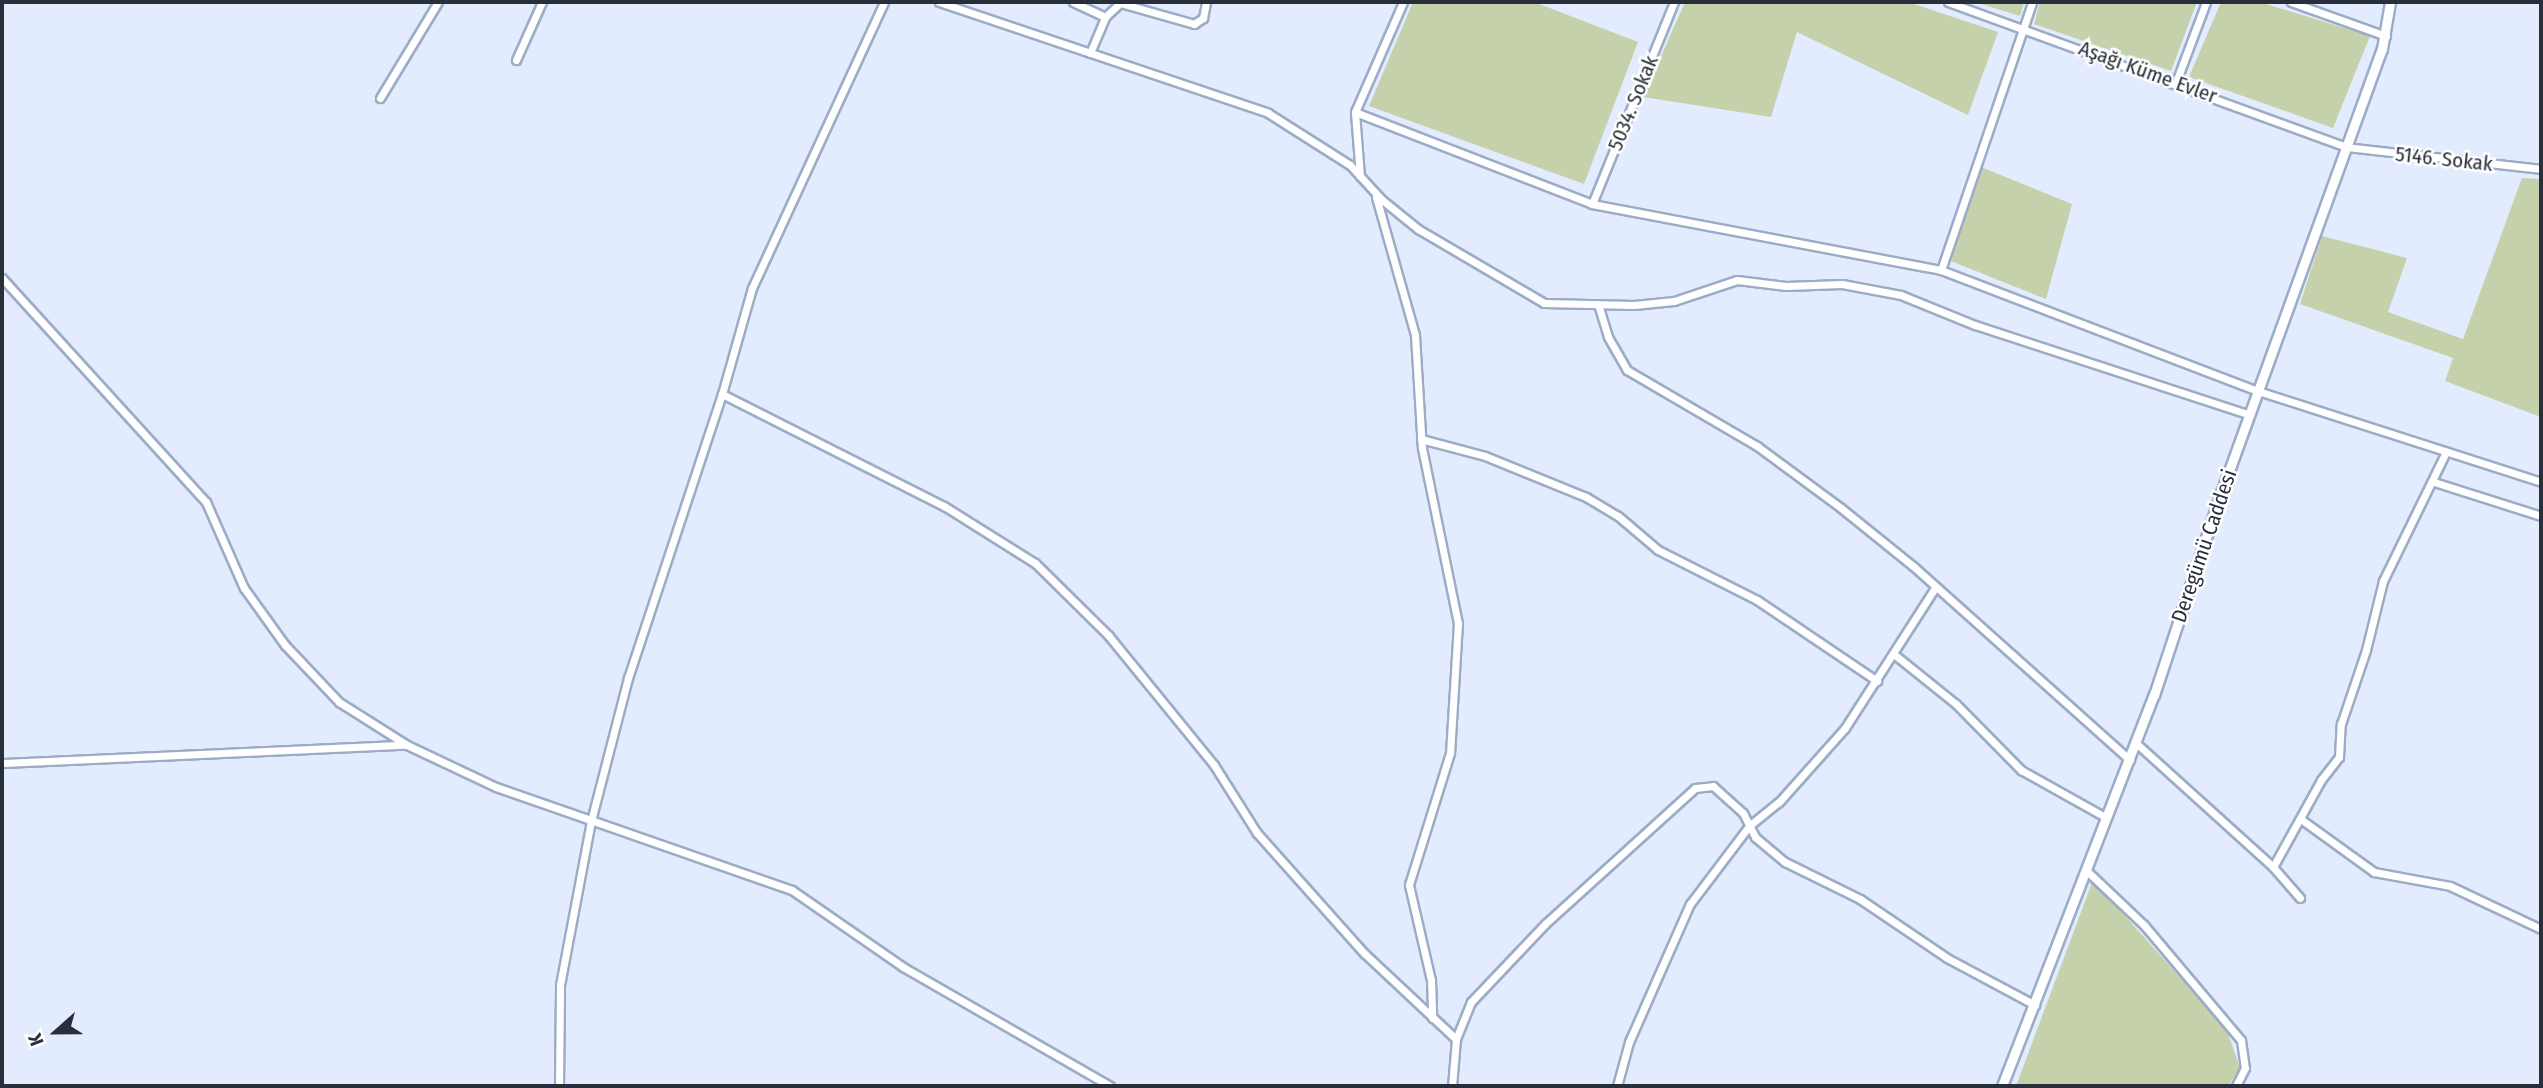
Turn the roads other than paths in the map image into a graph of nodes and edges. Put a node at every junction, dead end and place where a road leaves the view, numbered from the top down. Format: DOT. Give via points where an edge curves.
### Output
graph roads {
  1 [pos="438,2"];
  2 [pos="542,2"];
  3 [pos="884,2"];
  4 [pos="939,2"];
  5 [pos="1073,2"];
  6 [pos="1121,2"];
  7 [pos="1206,2"];
  8 [pos="1403,2"];
  9 [pos="1674,2"];
  10 [pos="1948,2"];
  11 [pos="2032,2"];
  12 [pos="2206,2"];
  13 [pos="2291,2"];
  14 [pos="2390,2"];
  15 [pos="1105,17"];
  16 [pos="2023,27"];
  17 [pos="2386,36"];
  18 [pos="1090,53"];
  19 [pos="516,60"];
  20 [pos="2176,82"];
  21 [pos="380,98"];
  22 [pos="1355,112"];
  23 [pos="2346,147"];
  24 [pos="2541,169"];
  25 [pos="1360,177"];
  26 [pos="1375,193"];
  27 [pos="1592,204"];
  28 [pos="1941,270"];
  29 [pos="2,278"];
  30 [pos="1598,304"];
  31 [pos="2258,391"];
  32 [pos="722,394"];
  33 [pos="2250,415"];
  34 [pos="1421,439"];
  35 [pos="2446,452"];
  36 [pos="2540,479"];
  37 [pos="2434,482"];
  38 [pos="2541,516"];
  39 [pos="1934,587"];
  40 [pos="1895,654"];
  41 [pos="1877,681"];
  42 [pos="2136,743"];
  43 [pos="407,745"];
  44 [pos="2130,760"];
  45 [pos="2,763"];
  46 [pos="2107,818"];
  47 [pos="2302,820"];
  48 [pos="591,821"];
  49 [pos="1749,825"];
  50 [pos="2273,867"];
  51 [pos="2087,871"];
  52 [pos="2300,898"];
  53 [pos="2541,929"];
  54 [pos="2035,1005"];
  55 [pos="1432,1018"];
  56 [pos="1456,1040"];
  57 [pos="559,1086"];
  58 [pos="1110,1086"];
  59 [pos="1452,1086"];
  60 [pos="1617,1086"];
  61 [pos="2002,1086"];
  62 [pos="2236,1086"];
  1 -- 21 [label="street"];
  2 -- 19 [label="street"];
  3 -- 32 [label="street" via="752,288"];
  4 -- 18 [label="street"];
  5 -- 15 [label="street"];
  6 -- 7 [label="street" via="1194,24 1203,18"];
  6 -- 15 [label="street"];
  8 -- 22 [label="street"];
  9 -- 27 [label="street, 5034. Sokak"];
  10 -- 16 [label="street, Aşağı Küme Evler"];
  11 -- 16 [label="street"];
  12 -- 20 [label="street"];
  13 -- 17 [label="street"];
  14 -- 17 [label="street, Deregümü Caddesi"];
  15 -- 18 [label="street"];
  16 -- 20 [label="street, Aşağı Küme Evler"];
  16 -- 28 [label="street"];
  17 -- 23 [label="street, Deregümü Caddesi"];
  18 -- 25 [label="street" via="1268,113 1350,165"];
  20 -- 23 [label="street, Aşağı Küme Evler"];
  22 -- 25 [label="street"];
  22 -- 27 [label="street"];
  23 -- 24 [label="street, 5146. Sokak"];
  23 -- 31 [label="street, Deregümü Caddesi"];
  25 -- 26 [label="street"];
  26 -- 30 [label="street" via="1418,229 1544,303"];
  26 -- 34 [label="street" via="1415,335"];
  27 -- 28 [label="street"];
  28 -- 31 [label="street"];
  29 -- 43 [label="street" via="206,502 244,588 285,645 339,702"];
  30 -- 33 [label="street" via="1674,301 1737,280 1786,286 1842,284 1901,295 1975,325"];
  30 -- 39 [label="street" via="1608,337 1627,370 1757,446"];
  31 -- 33 [label="street, Deregümü Caddesi"];
  31 -- 35 [label="street"];
  32 -- 48 [label="street" via="628,678"];
  32 -- 55 [label="street" via="944,506 1035,563 1124,654 1214,765 1257,833 1364,953"];
  33 -- 42 [label="street, Deregümü Caddesi"];
  34 -- 41 [label="street" via="1485,456 1586,497 1618,516 1658,550 1757,600"];
  34 -- 55 [label="street" via="1458,623 1450,753 1409,885 1431,980"];
  35 -- 36 [label="street"];
  35 -- 37 [label="street"];
  37 -- 38 [label="street"];
  37 -- 47 [label="street" via="2383,581 2341,724 2341,753 2321,780"];
  39 -- 40 [label="street"];
  39 -- 44 [label="street"];
  40 -- 41 [label="street"];
  40 -- 46 [label="street" via="1956,704 2021,770"];
  41 -- 49 [label="street" via="1845,728 1779,802"];
  42 -- 44 [label="street, Deregümü Caddesi"];
  42 -- 50 [label="street"];
  43 -- 45 [label="street"];
  43 -- 48 [label="street" via="496,787"];
  44 -- 46 [label="street, Deregümü Caddesi"];
  46 -- 51 [label="street, Deregümü Caddesi"];
  47 -- 50 [label="street"];
  47 -- 53 [label="street" via="2374,872 2450,887"];
  48 -- 57 [label="street" via="560,985"];
  48 -- 58 [label="street" via="792,890 903,967"];
  49 -- 54 [label="street" via="1755,837 1785,862 1860,899 1947,958"];
  49 -- 56 [label="street" via="1743,813 1713,786 1695,788 1545,924 1471,1002"];
  49 -- 60 [label="street" via="1690,904 1629,1042"];
  50 -- 52 [label="street"];
  51 -- 54 [label="street, Deregümü Caddesi"];
  51 -- 62 [label="street" via="2144,925 2241,1040 2245,1068"];
  54 -- 61 [label="street, Deregümü Caddesi"];
  55 -- 56 [label="street"];
  56 -- 59 [label="street"];
}
